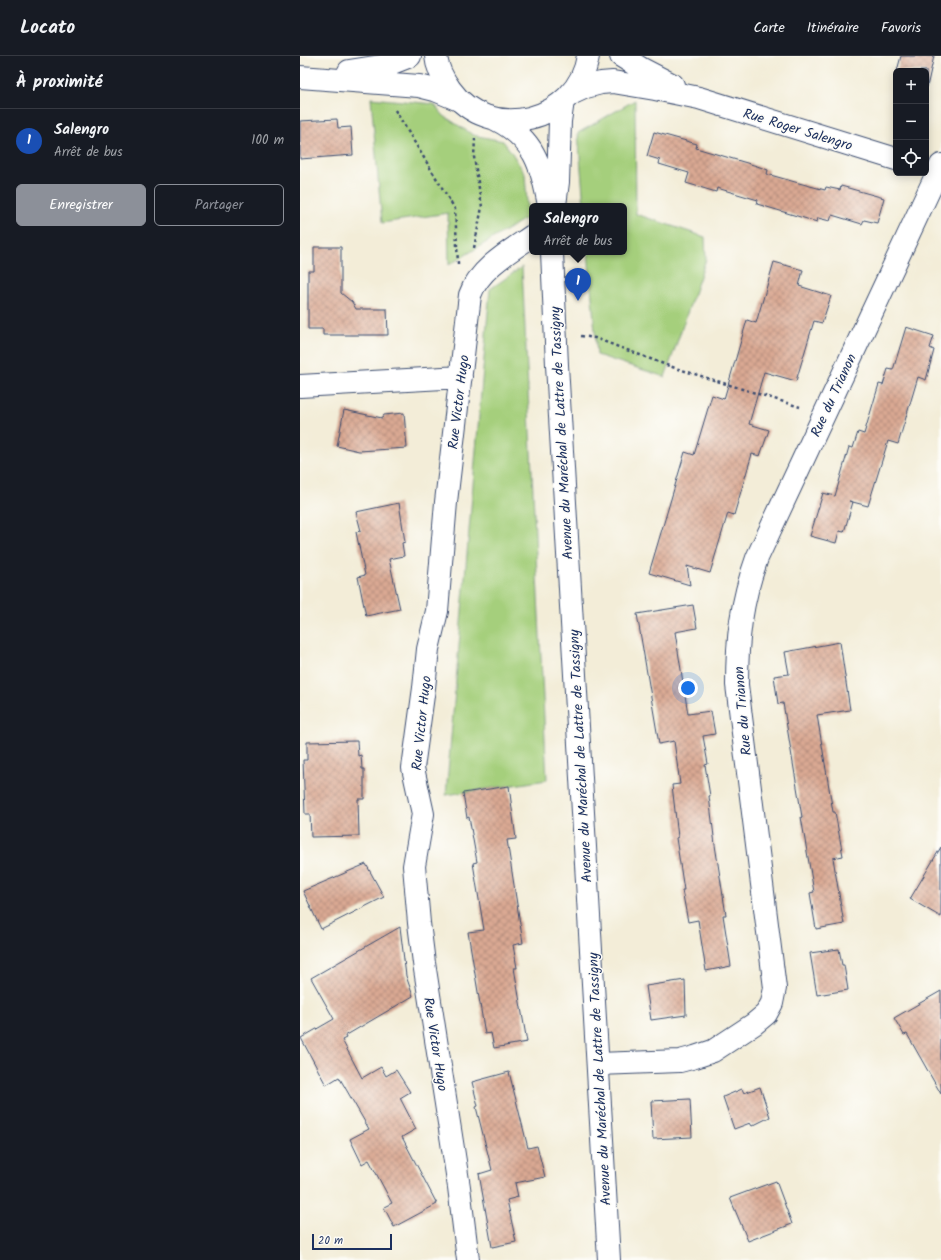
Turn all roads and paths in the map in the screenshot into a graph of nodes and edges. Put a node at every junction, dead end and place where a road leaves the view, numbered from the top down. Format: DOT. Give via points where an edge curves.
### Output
graph roads {
  1 [pos="410,56"];
  2 [pos="436,56"];
  3 [pos="588,56"];
  4 [pos="621,56"];
  5 [pos="300,74"];
  6 [pos="300,77"];
  7 [pos="375,82"];
  8 [pos="567,97"];
  9 [pos="699,98"];
  10 [pos="475,110"];
  11 [pos="893,158"];
  12 [pos="937,169"];
  13 [pos="549,203"];
  14 [pos="554,203"];
  15 [pos="529,238"];
  16 [pos="473,253"];
  17 [pos="552,255"];
  18 [pos="469,302"];
  19 [pos="574,335"];
  20 [pos="461,378"];
  21 [pos="300,386"];
  22 [pos="804,409"];
  23 [pos="598,1064"];
  24 [pos="468,1260"];
  25 [pos="609,1260"];
  1 -- 5 [label="street" via="398,62 373,68"];
  2 -- 10 [label="street" via="442,77 452,93"];
  3 -- 8 [label="street" via="583,74"];
  4 -- 9 [label="street, Rue Roger Salengro"];
  6 -- 7 [label="street"];
  7 -- 10 [label="street" via="425,87 442,92"];
  7 -- 18 [label="path" via="394,108 455,209 458,278"];
  8 -- 9 [label="street, Rue Roger Salengro" via="595,84 613,82"];
  8 -- 10 [label="street" via="544,114 530,119 507,120"];
  8 -- 14 [label="street" via="560,121 558,182"];
  9 -- 11 [label="street, Rue Roger Salengro"];
  10 -- 13 [label="street" via="518,132 528,144 540,167"];
  10 -- 16 [label="path" via="474,157 482,207"];
  12 -- 23 [label="street, Rue du Trianon" via="757,558 743,603 737,656 737,685 775,988 772,1003 766,1014 754,1024 712,1051 696,1057 680,1061"];
  15 -- 18 [label="street, Rue Victor Hugo" via="480,276"];
  17 -- 23 [label="street, Avenue du Maréchal de Lattre de Tassigny"];
  18 -- 20 [label="street, Rue Victor Hugo"];
  19 -- 22 [label="path" via="595,338 669,366"];
  20 -- 21 [label="street"];
  20 -- 24 [label="street, Rue Victor Hugo" via="446,502 437,611 428,649 413,768 423,814 414,866 424,963"];
  23 -- 25 [label="street, Avenue du Maréchal de Lattre de Tassigny"];
}
